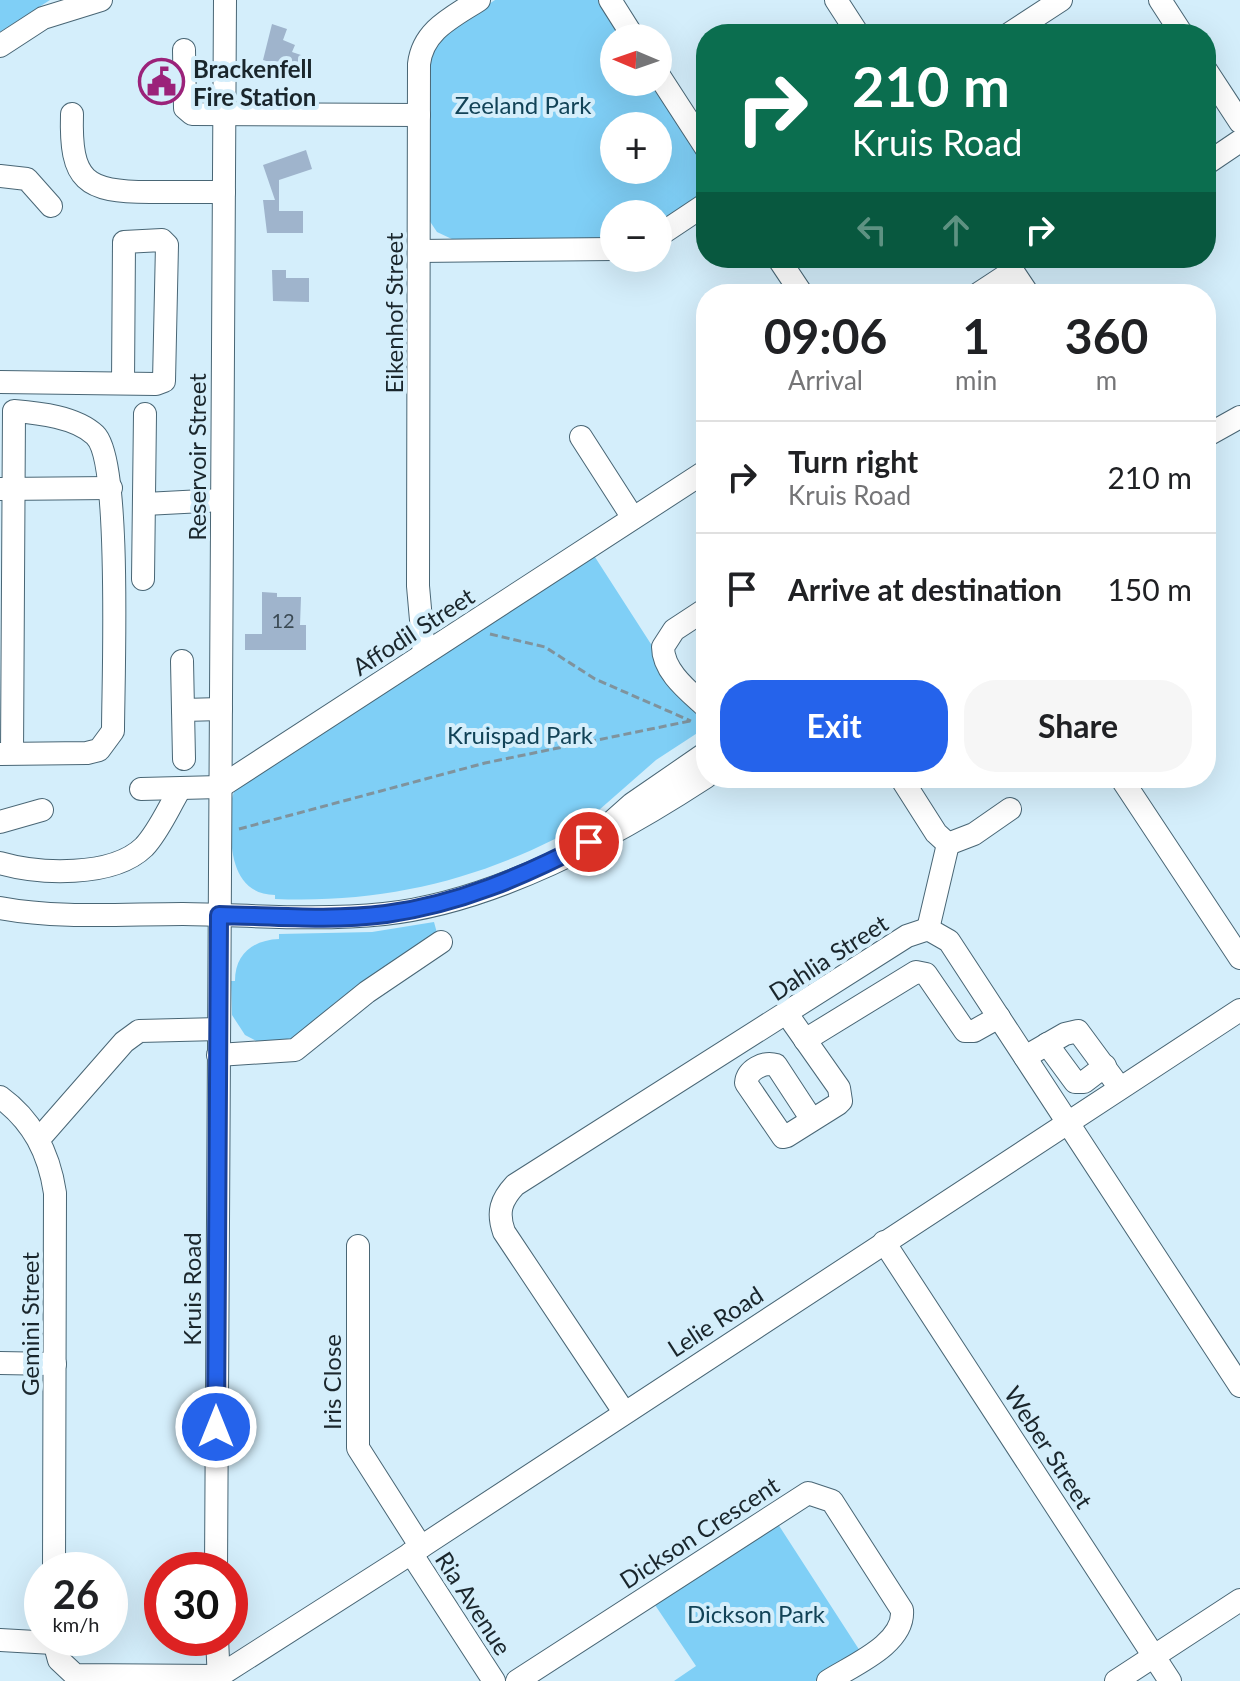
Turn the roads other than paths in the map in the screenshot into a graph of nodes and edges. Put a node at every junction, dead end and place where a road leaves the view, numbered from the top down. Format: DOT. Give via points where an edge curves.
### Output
graph roads {
  1 [pos="101,0"];
  2 [pos="225,0"];
  3 [pos="479,0"];
  4 [pos="610,0"];
  5 [pos="836,0"];
  6 [pos="1061,0"];
  7 [pos="1160,0"];
  8 [pos="625,24"];
  9 [pos="852,24"];
  10 [pos="1024,24"];
  11 [pos="1176,24"];
  12 [pos="0,46"];
  13 [pos="184,50"];
  14 [pos="1216,85"];
  15 [pos="672,96"];
  16 [pos="72,114"];
  17 [pos="225,114"];
  18 [pos="419,115"];
  19 [pos="1240,122"];
  20 [pos="696,133"];
  21 [pos="1240,141"];
  22 [pos="1216,157"];
  23 [pos="0,176"];
  24 [pos="224,192"];
  25 [pos="51,206"];
  26 [pos="696,211"];
  27 [pos="672,227"];
  28 [pos="600,249"];
  29 [pos="419,251"];
  30 [pos="1006,268"];
  31 [pos="989,284"];
  32 [pos="7,382"];
  33 [pos="123,383"];
  34 [pos="14,411"];
  35 [pos="145,414"];
  36 [pos="1240,417"];
  37 [pos="1216,433"];
  38 [pos="581,437"];
  39 [pos="696,477"];
  40 [pos="111,488"];
  41 [pos="6,489"];
  42 [pos="222,500"];
  43 [pos="145,504"];
  44 [pos="633,518"];
  45 [pos="143,579"];
  46 [pos="696,616"];
  47 [pos="696,626"];
  48 [pos="664,642"];
  49 [pos="6,644"];
  50 [pos="424,654"];
  51 [pos="182,661"];
  52 [pos="696,698"];
  53 [pos="221,709"];
  54 [pos="183,710"];
  55 [pos="6,754"];
  56 [pos="184,759"];
  57 [pos="696,760"];
  58 [pos="696,783"];
  59 [pos="220,787"];
  60 [pos="907,788"];
  61 [pos="1128,788"];
  62 [pos="141,789"];
  63 [pos="180,789"];
  64 [pos="1010,809"];
  65 [pos="42,810"];
  66 [pos="0,822"];
  67 [pos="589,842"];
  68 [pos="948,844"];
  69 [pos="0,863"];
  70 [pos="0,908"];
  71 [pos="219,915"];
  72 [pos="928,929"];
  73 [pos="441,942"];
  74 [pos="1240,958"];
  75 [pos="1240,1010"];
  76 [pos="787,1014"];
  77 [pos="999,1017"];
  78 [pos="219,1029"];
  79 [pos="805,1040"];
  80 [pos="1047,1044"];
  81 [pos="218,1055"];
  82 [pos="1025,1057"];
  83 [pos="1105,1066"];
  84 [pos="1120,1088"];
  85 [pos="0,1097"];
  86 [pos="812,1120"];
  87 [pos="1068,1123"];
  88 [pos="39,1139"];
  89 [pos="884,1242"];
  90 [pos="358,1246"];
  91 [pos="0,1363"];
  92 [pos="55,1364"];
  93 [pos="1240,1386"];
  94 [pos="624,1412"];
  95 [pos="416,1550"];
  96 [pos="54,1552"];
  97 [pos="216,1552"];
  98 [pos="1240,1600"];
  99 [pos="0,1640"];
  100 [pos="24,1640"];
  101 [pos="58,1656"];
  102 [pos="218,1656"];
  103 [pos="1154,1656"];
  104 [pos="219,1678"];
  105 [pos="494,1681"];
  106 [pos="517,1681"];
  107 [pos="828,1681"];
  108 [pos="1116,1681"];
  109 [pos="1170,1681"];
  1 -- 12 [label="street" via="43,18"];
  2 -- 17 [label="street, Reservoir Street"];
  3 -- 18 [label="street, Eikenhof Street" via="426,40 419,64"];
  4 -- 8 [label="street"];
  5 -- 9 [label="street"];
  6 -- 10 [label="street"];
  7 -- 11 [label="street"];
  13 -- 17 [label="street" via="187,112"];
  14 -- 19 [label="street"];
  15 -- 20 [label="street"];
  16 -- 24 [label="street" via="74,158 94,186 114,192"];
  17 -- 18 [label="street"];
  17 -- 24 [label="street, Reservoir Street"];
  18 -- 29 [label="street, Eikenhof Street"];
  21 -- 22 [label="street"];
  23 -- 25 [label="street" via="27,179"];
  24 -- 42 [label="street, Reservoir Street"];
  26 -- 27 [label="street"];
  28 -- 29 [label="street"];
  29 -- 50 [label="street, Eikenhof Street" via="418,586"];
  30 -- 31 [label="street"];
  32 -- 33 [label="street"];
  32 -- 34 [label="street"];
  33 -- 33 [label="street" via="156,384 166,377 167,245 162,240 124,242"];
  34 -- 40 [label="street" via="83,426 96,436 107,457"];
  34 -- 41 [label="street"];
  35 -- 43 [label="street"];
  36 -- 37 [label="street"];
  38 -- 44 [label="street"];
  39 -- 44 [label="street, Affodil Street"];
  40 -- 41 [label="street"];
  40 -- 55 [label="street" via="113,731 99,750 87,753"];
  41 -- 49 [label="street"];
  42 -- 43 [label="street"];
  42 -- 53 [label="street, Reservoir Street"];
  43 -- 45 [label="street"];
  44 -- 50 [label="street, Affodil Street"];
  46 -- 48 [label="street"];
  47 -- 48 [label="street"];
  48 -- 52 [label="street" via="666,660"];
  49 -- 55 [label="street"];
  50 -- 59 [label="street, Affodil Street"];
  51 -- 54 [label="street"];
  53 -- 54 [label="street"];
  53 -- 59 [label="street, Reservoir Street"];
  54 -- 56 [label="street"];
  57 -- 67 [label="street"];
  58 -- 67 [label="street" via="642,818"];
  59 -- 63 [label="street"];
  59 -- 71 [label="street, Reservoir Street"];
  60 -- 68 [label="street"];
  61 -- 74 [label="street"];
  62 -- 63 [label="street"];
  63 -- 69 [label="street" via="148,841 128,858 43,873"];
  64 -- 68 [label="street" via="974,834"];
  65 -- 66 [label="street"];
  67 -- 71 [label="street" via="485,890 426,906 342,916"];
  68 -- 72 [label="street"];
  70 -- 71 [label="street"];
  71 -- 78 [label="street, Kruis Road"];
  72 -- 76 [label="street, Dahlia Street" via="907,936"];
  72 -- 77 [label="street, Dahlia Street" via="949,941"];
  73 -- 81 [label="street" via="295,1050"];
  75 -- 84 [label="street, Lelie Road"];
  76 -- 79 [label="street"];
  76 -- 94 [label="street, Dahlia Street" via="515,1185 500,1206 504,1232"];
  77 -- 79 [label="street" via="965,1031 926,974 916,972"];
  77 -- 82 [label="street, Dahlia Street"];
  78 -- 81 [label="street, Kruis Road"];
  78 -- 88 [label="street" via="139,1031"];
  79 -- 86 [label="street" via="842,1095 838,1104"];
  80 -- 82 [label="street"];
  80 -- 83 [label="street" via="1078,1031"];
  80 -- 83 [label="street" via="1075,1082 1084,1082"];
  81 -- 97 [label="street, Kruis Road"];
  82 -- 87 [label="street, Dahlia Street"];
  83 -- 84 [label="street"];
  84 -- 87 [label="street, Lelie Road"];
  85 -- 88 [label="street, Gemini Street"];
  87 -- 89 [label="street, Lelie Road"];
  87 -- 93 [label="street, Dahlia Street"];
  88 -- 92 [label="street, Gemini Street" via="51,1165 55,1193"];
  89 -- 94 [label="street, Lelie Road"];
  89 -- 103 [label="street, Weber Street"];
  90 -- 95 [label="street, Iris Close" via="358,1448"];
  91 -- 92 [label="street"];
  92 -- 96 [label="street, Gemini Street"];
  94 -- 95 [label="street, Lelie Road"];
  95 -- 104 [label="street, Lelie Road"];
  95 -- 105 [label="street, Ria Avenue"];
  98 -- 103 [label="street"];
  99 -- 100 [label="street"];
  101 -- 104 [label="street" via="75,1675"];
  102 -- 104 [label="street"];
  103 -- 108 [label="street"];
  103 -- 109 [label="street, Weber Street"];
  106 -- 107 [label="street, Dickson Crescent" via="808,1493 832,1501 902,1610 903,1620 891,1639"];
}
